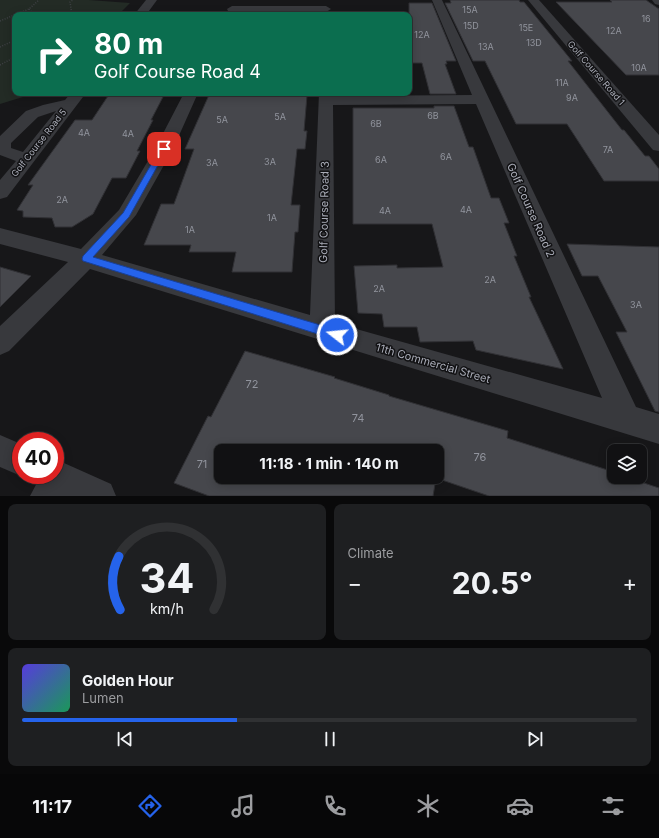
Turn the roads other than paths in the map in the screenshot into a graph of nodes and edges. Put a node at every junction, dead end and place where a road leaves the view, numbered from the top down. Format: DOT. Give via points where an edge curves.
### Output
graph roads {
  1 [pos="152,0"];
  2 [pos="436,0"];
  3 [pos="533,0"];
  4 [pos="233,8"];
  5 [pos="326,8"];
  6 [pos="142,12"];
  7 [pos="190,96"];
  8 [pos="326,97"];
  9 [pos="75,98"];
  10 [pos="480,99"];
  11 [pos="0,123"];
  12 [pos="21,125"];
  13 [pos="659,146"];
  14 [pos="27,159"];
  15 [pos="0,194"];
  16 [pos="0,236"];
  17 [pos="86,259"];
  18 [pos="322,330"];
  19 [pos="0,343"];
  20 [pos="626,419"];
  21 [pos="659,429"];
  22 [pos="0,451"];
  23 [pos="12,456"];
  24 [pos="57,484"];
  25 [pos="99,496"];
  1 -- 6 [label="street"];
  2 -- 10 [label="street, Golf Course Road 2"];
  3 -- 13 [label="street, Golf Course Road 1"];
  4 -- 5 [label="street"];
  7 -- 17 [label="street" via="164,149 126,215"];
  8 -- 10 [label="street"];
  8 -- 18 [label="street, Golf Course Road 3"];
  9 -- 12 [label="street" via="32,114"];
  9 -- 14 [label="street, Golf Course Road 5"];
  10 -- 20 [label="street, Golf Course Road 2"];
  11 -- 12 [label="street"];
  12 -- 14 [label="street" via="3,142 2,147 4,151"];
  14 -- 15 [label="street, Golf Course Road 5"];
  16 -- 17 [label="street, 11th Commercial Street"];
  17 -- 18 [label="street, 11th Commercial Street"];
  17 -- 19 [label="street"];
  18 -- 20 [label="street, 11th Commercial Street"];
  20 -- 21 [label="street, 11th Commercial Street"];
  22 -- 23 [label="street"];
  24 -- 25 [label="street"];
}
